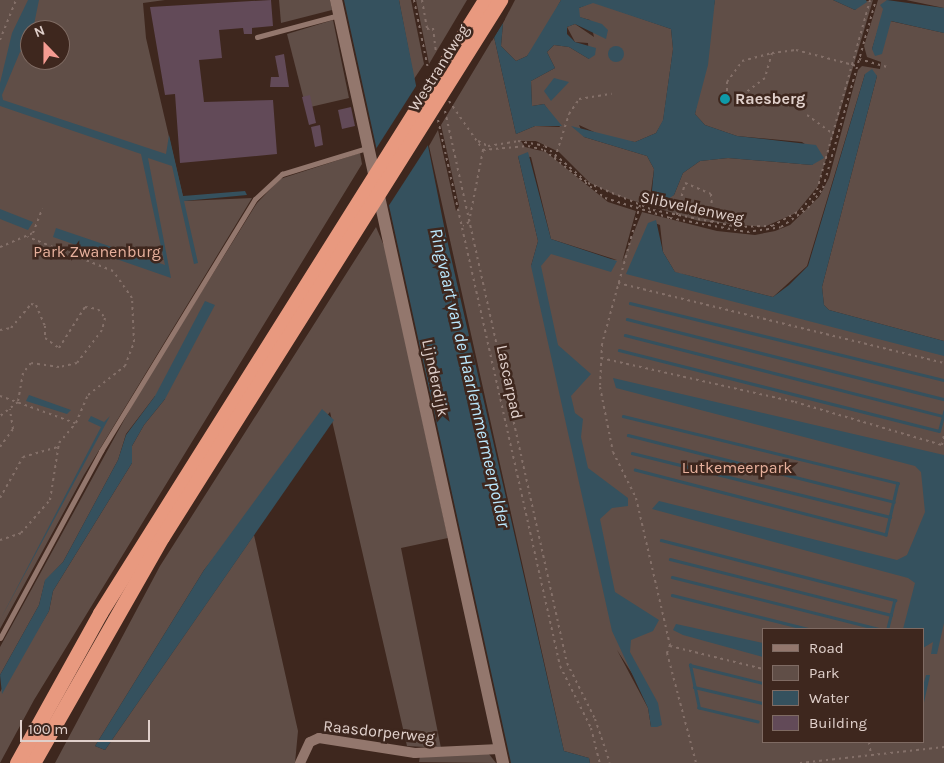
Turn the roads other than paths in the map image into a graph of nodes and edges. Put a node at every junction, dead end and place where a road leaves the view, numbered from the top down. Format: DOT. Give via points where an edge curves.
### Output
graph roads {
  1 [pos="336,0"];
  2 [pos="485,0"];
  3 [pos="500,0"];
  4 [pos="339,14"];
  5 [pos="257,37"];
  6 [pos="368,148"];
  7 [pos="0,638"];
  8 [pos="97,645"];
  9 [pos="499,749"];
  10 [pos="17,763"];
  11 [pos="32,763"];
  12 [pos="44,763"];
  13 [pos="300,763"];
  14 [pos="503,763"];
  1 -- 4 [label="street, Lijnderdijk"];
  2 -- 10 [label="highway, Westrandweg" via="100,613"];
  3 -- 8 [label="highway, Westrandweg"];
  4 -- 5 [label="lane"];
  4 -- 6 [label="street, Lijnderdijk"];
  6 -- 7 [label="lane" via="282,174 255,199 101,451"];
  6 -- 9 [label="street, Lijnderdijk"];
  8 -- 11 [label="highway"];
  8 -- 12 [label="highway"];
  9 -- 13 [label="street, Raasdorperweg" via="415,753 319,738 310,742"];
  9 -- 14 [label="street, Lijnderdijk"];
}
